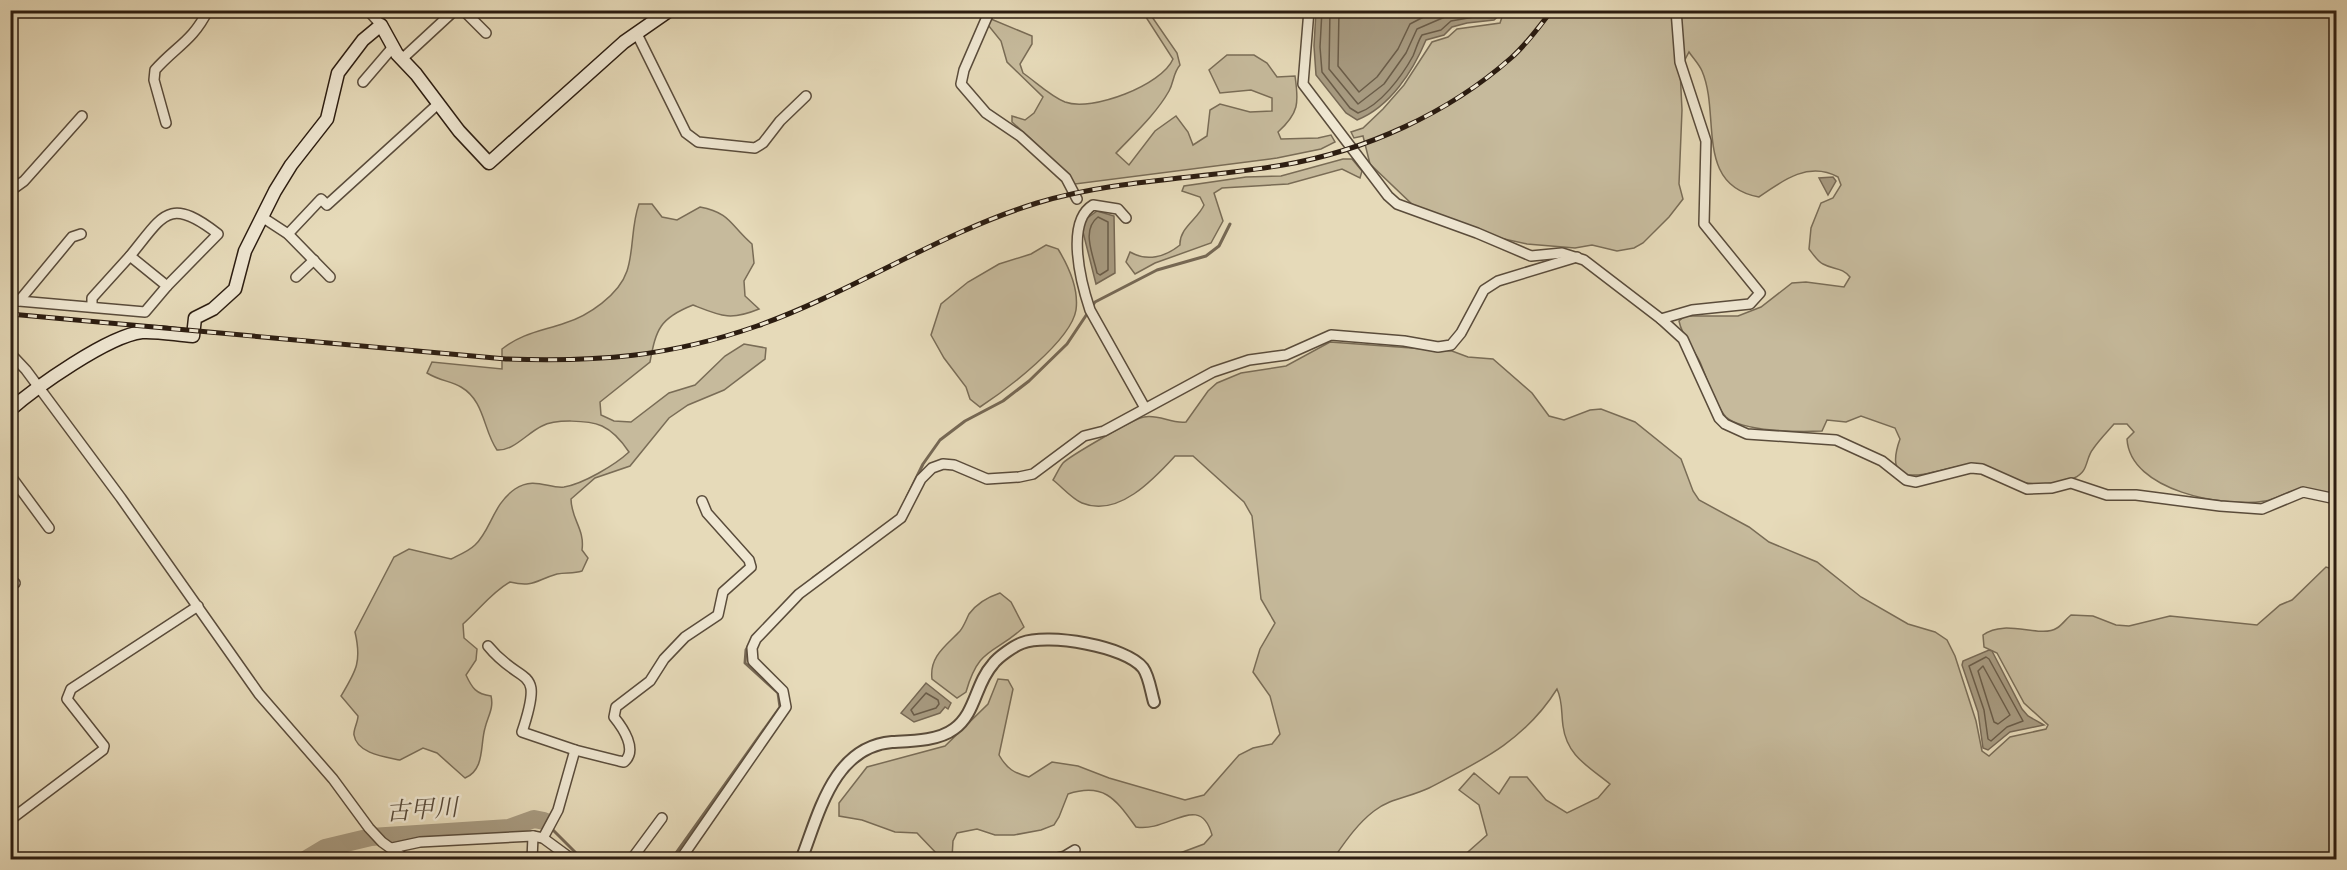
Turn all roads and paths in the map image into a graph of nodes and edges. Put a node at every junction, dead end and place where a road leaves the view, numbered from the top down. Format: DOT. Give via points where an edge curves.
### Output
graph roads {
  1 [pos="208,10"];
  2 [pos="368,10"];
  3 [pos="455,10"];
  4 [pos="463,10"];
  5 [pos="670,10"];
  6 [pos="990,10"];
  7 [pos="1309,10"];
  8 [pos="1676,10"];
  9 [pos="381,25"];
  10 [pos="486,33"];
  11 [pos="638,34"];
  12 [pos="393,47"];
  13 [pos="402,59"];
  14 [pos="363,82"];
  15 [pos="806,96"];
  16 [pos="438,104"];
  17 [pos="82,116"];
  18 [pos="166,123"];
  19 [pos="391,132"];
  20 [pos="398,140"];
  21 [pos="10,191"];
  22 [pos="1077,199"];
  23 [pos="1093,205"];
  24 [pos="1081,215"];
  25 [pos="262,217"];
  26 [pos="1126,218"];
  27 [pos="81,234"];
  28 [pos="288,234"];
  29 [pos="130,256"];
  30 [pos="1577,257"];
  31 [pos="314,260"];
  32 [pos="296,277"];
  33 [pos="330,277"];
  34 [pos="167,286"];
  35 [pos="10,294"];
  36 [pos="19,301"];
  37 [pos="92,306"];
  38 [pos="1661,319"];
  39 [pos="10,353"];
  40 [pos="37,386"];
  41 [pos="12,404"];
  42 [pos="1145,408"];
  43 [pos="10,475"];
  44 [pos="2337,499"];
  45 [pos="702,501"];
  46 [pos="49,528"];
  47 [pos="198,606"];
  48 [pos="488,646"];
  49 [pos="1154,702"];
  50 [pos="575,750"];
  51 [pos="662,818"];
  52 [pos="10,820"];
  53 [pos="533,837"];
  54 [pos="543,838"];
  55 [pos="392,848"];
  56 [pos="1075,850"];
  57 [pos="406,860"];
  58 [pos="532,860"];
  59 [pos="573,860"];
  60 [pos="631,860"];
  61 [pos="680,860"];
  62 [pos="801,860"];
  63 [pos="1049,860"];
  1 -- 18 [label="street" via="188,42 155,70 154,80"];
  2 -- 9 [label="street"];
  3 -- 13 [label="street"];
  4 -- 10 [label="street"];
  5 -- 11 [label="main road"];
  6 -- 22 [label="street" via="963,70 961,84 986,113 1020,136 1066,178"];
  7 -- 30 [label="street" via="1303,84 1397,204 1531,256 1562,253"];
  8 -- 38 [label="street" via="1680,62 1706,141 1704,224 1760,293 1750,304 1692,310"];
  9 -- 12 [label="main road"];
  9 -- 25 [label="main road" via="363,40 338,73 326,102 327,119 291,165"];
  11 -- 15 [label="street" via="686,133 698,142 754,148 764,143"];
  11 -- 16 [label="main road" via="616,48 489,163"];
  12 -- 13 [label="main road"];
  12 -- 14 [label="street"];
  13 -- 16 [label="main road"];
  16 -- 20 [label="street"];
  17 -- 21 [label="street" via="24,181"];
  19 -- 20 [label="street"];
  20 -- 28 [label="street" via="327,205 321,199"];
  22 -- 23 [label="street"];
  22 -- 24 [label="street"];
  23 -- 24 [label="street"];
  23 -- 26 [label="street" via="1118,209"];
  24 -- 42 [label="street" via="1076,233 1084,294"];
  25 -- 28 [label="street"];
  25 -- 40 [label="main road" via="245,251 235,289 213,309 195,318 193,336 141,332 96,350"];
  27 -- 36 [label="street" via="72,237"];
  28 -- 31 [label="street"];
  29 -- 34 [label="street"];
  29 -- 34 [label="street" via="164,214 174,212 191,217 218,234"];
  29 -- 37 [label="street" via="92,298"];
  30 -- 38 [label="street"];
  30 -- 42 [label="street" via="1498,281 1484,290 1451,345 1438,347 1331,335 1286,355 1250,360 1213,372"];
  31 -- 32 [label="street"];
  31 -- 33 [label="street"];
  34 -- 37 [label="street" via="145,312"];
  35 -- 36 [label="street"];
  36 -- 37 [label="street"];
  38 -- 44 [label="street" via="1683,339 1725,424 1747,434 1836,440 1882,461 1906,480 1916,482 1971,468 2027,489 2071,483 2107,495 2220,506 2262,509 2303,492"];
  39 -- 40 [label="street"];
  40 -- 41 [label="main road"];
  40 -- 47 [label="street"];
  42 -- 61 [label="street" via="1104,431 1084,435 1033,474 987,479 954,465 932,468 921,479 901,518 782,610 752,648 753,661 783,691 786,707"];
  43 -- 46 [label="street"];
  45 -- 50 [label="street" via="706,513 751,567 723,592 718,615 685,637 650,681 616,707 614,717 625,732 629,758 619,762"];
  47 -- 52 [label="street" via="71,689 67,699 104,746 103,750"];
  47 -- 55 [label="street" via="259,693 333,779 369,828"];
  48 -- 50 [label="street" via="527,679 532,690 522,732"];
  49 -- 62 [label="street" via="1144,668 1126,655 1064,640 1022,643 993,664 968,715 951,731 913,741 884,743 857,754 838,771"];
  50 -- 54 [label="street" via="558,810"];
  51 -- 60 [label="street"];
  53 -- 54 [label="street"];
  53 -- 55 [label="street" via="420,842"];
  53 -- 58 [label="street"];
  54 -- 59 [label="street"];
  55 -- 57 [label="street"];
  56 -- 63 [label="street"];
}
